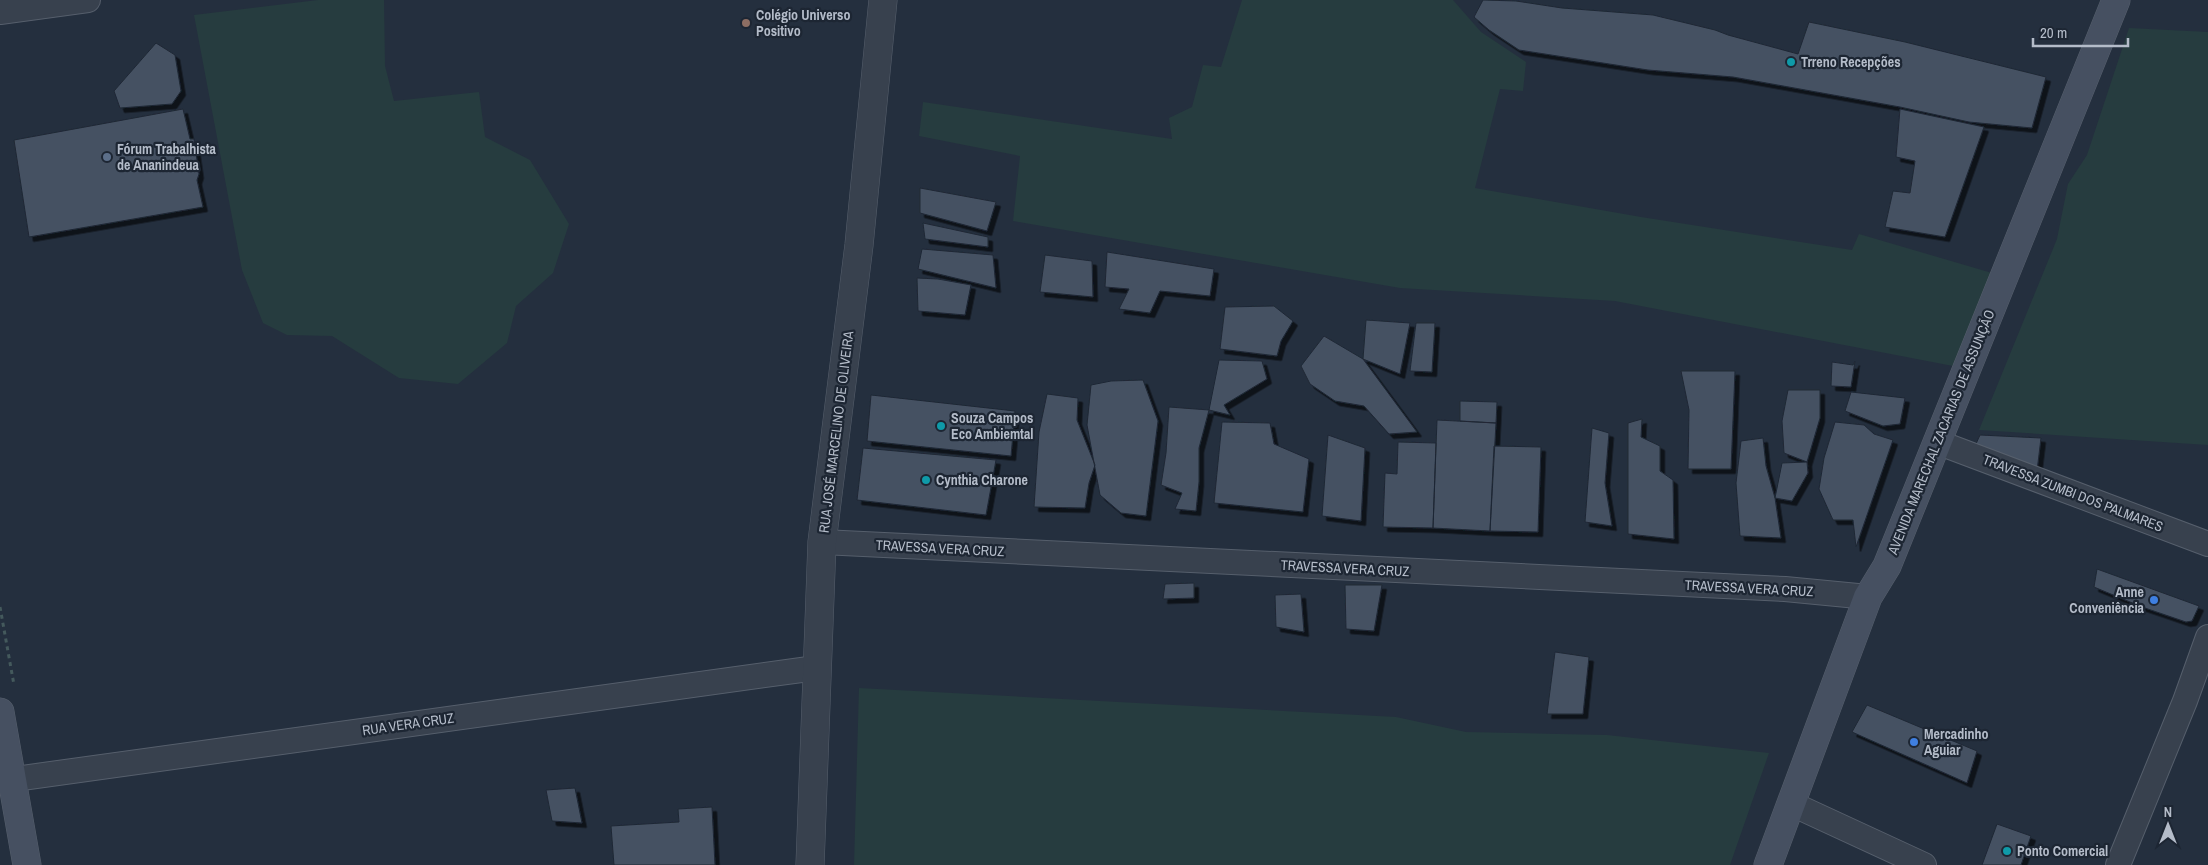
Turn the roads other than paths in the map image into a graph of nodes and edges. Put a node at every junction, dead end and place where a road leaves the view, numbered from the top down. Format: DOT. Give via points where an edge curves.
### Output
graph roads {
  1 [pos="88,0"];
  2 [pos="883,0"];
  3 [pos="2116,0"];
  4 [pos="0,12"];
  5 [pos="1937,442"];
  6 [pos="822,542"];
  7 [pos="2208,544"];
  8 [pos="1868,597"];
  9 [pos="2208,638"];
  10 [pos="816,668"];
  11 [pos="0,712"];
  12 [pos="6,780"];
  13 [pos="1792,804"];
  14 [pos="27,865"];
  15 [pos="810,865"];
  16 [pos="1768,865"];
  17 [pos="1924,865"];
  18 [pos="2118,865"];
  1 -- 4 [label="street"];
  2 -- 6 [label="street, RUA JOSÉ MARCELINO DE OLIVEIRA" via="859,245"];
  3 -- 5 [label="main road, AVENIDA MARECHAL ZACARIAS DE ASSUNÇÃO"];
  5 -- 7 [label="street, TRAVESSA ZUMBI DOS PALMARES"];
  5 -- 8 [label="main road, AVENIDA MARECHAL ZACARIAS DE ASSUNÇÃO" via="1887,566"];
  6 -- 8 [label="street, TRAVESSA VERA CRUZ" via="1785,589"];
  6 -- 10 [label="street, RUA JOSÉ MARCELINO DE OLIVEIRA"];
  8 -- 13 [label="main road, AVENIDA MARECHAL ZACARIAS DE ASSUNÇÃO"];
  9 -- 18 [label="street"];
  10 -- 12 [label="street, RUA VERA CRUZ"];
  10 -- 15 [label="street, RUA JOSÉ MARCELINO DE OLIVEIRA"];
  11 -- 12 [label="main road"];
  12 -- 14 [label="main road"];
  13 -- 16 [label="main road, AVENIDA MARECHAL ZACARIAS DE ASSUNÇÃO"];
  13 -- 17 [label="street"];
}
